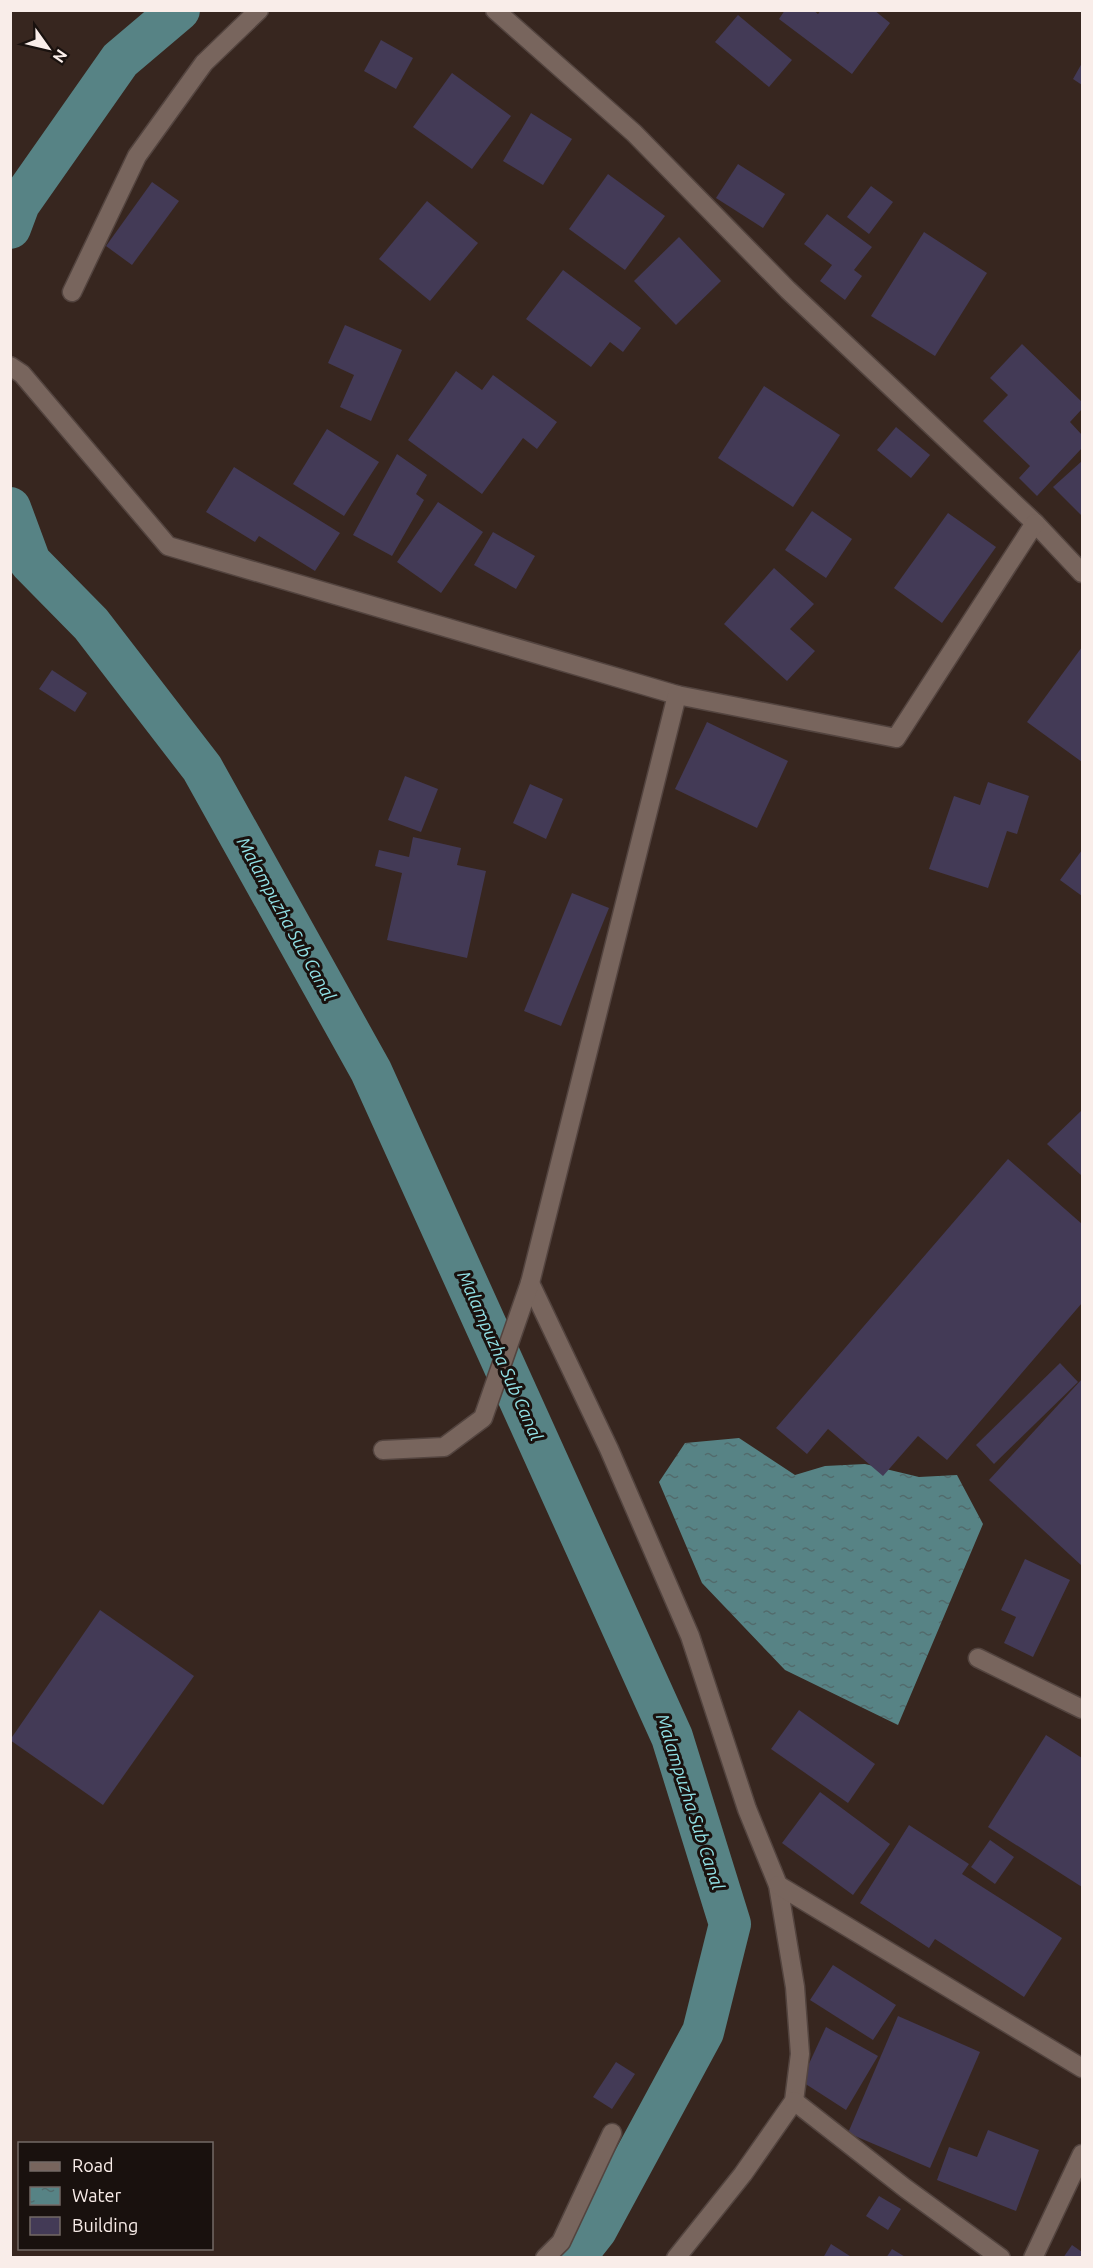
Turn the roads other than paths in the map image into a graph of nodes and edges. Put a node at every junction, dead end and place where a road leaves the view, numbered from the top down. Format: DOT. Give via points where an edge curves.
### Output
graph roads {
  1 [pos="259,10"];
  2 [pos="495,10"];
  3 [pos="72,292"];
  4 [pos="10,366"];
  5 [pos="1035,523"];
  6 [pos="1083,573"];
  7 [pos="678,695"];
  8 [pos="530,1283"];
  9 [pos="383,1450"];
  10 [pos="978,1658"];
  11 [pos="1083,1709"];
  12 [pos="778,1885"];
  13 [pos="1083,2068"];
  14 [pos="794,2101"];
  15 [pos="612,2133"];
  16 [pos="1083,2154"];
  17 [pos="545,2258"];
  18 [pos="676,2258"];
  19 [pos="1001,2258"];
  20 [pos="1033,2258"];
  1 -- 3 [label="street" via="204,63 137,156"];
  2 -- 5 [label="street" via="634,134 788,290"];
  4 -- 7 [label="street" via="22,374 168,546"];
  5 -- 6 [label="street"];
  5 -- 7 [label="street" via="896,738"];
  7 -- 8 [label="street"];
  8 -- 9 [label="street" via="483,1418 444,1447"];
  8 -- 12 [label="street" via="609,1449 690,1636 747,1809"];
  10 -- 11 [label="street"];
  12 -- 13 [label="street"];
  12 -- 14 [label="street" via="795,1987 800,2054"];
  14 -- 18 [label="street" via="743,2174"];
  14 -- 19 [label="street"];
  15 -- 17 [label="street" via="561,2242"];
  16 -- 20 [label="street"];
}
